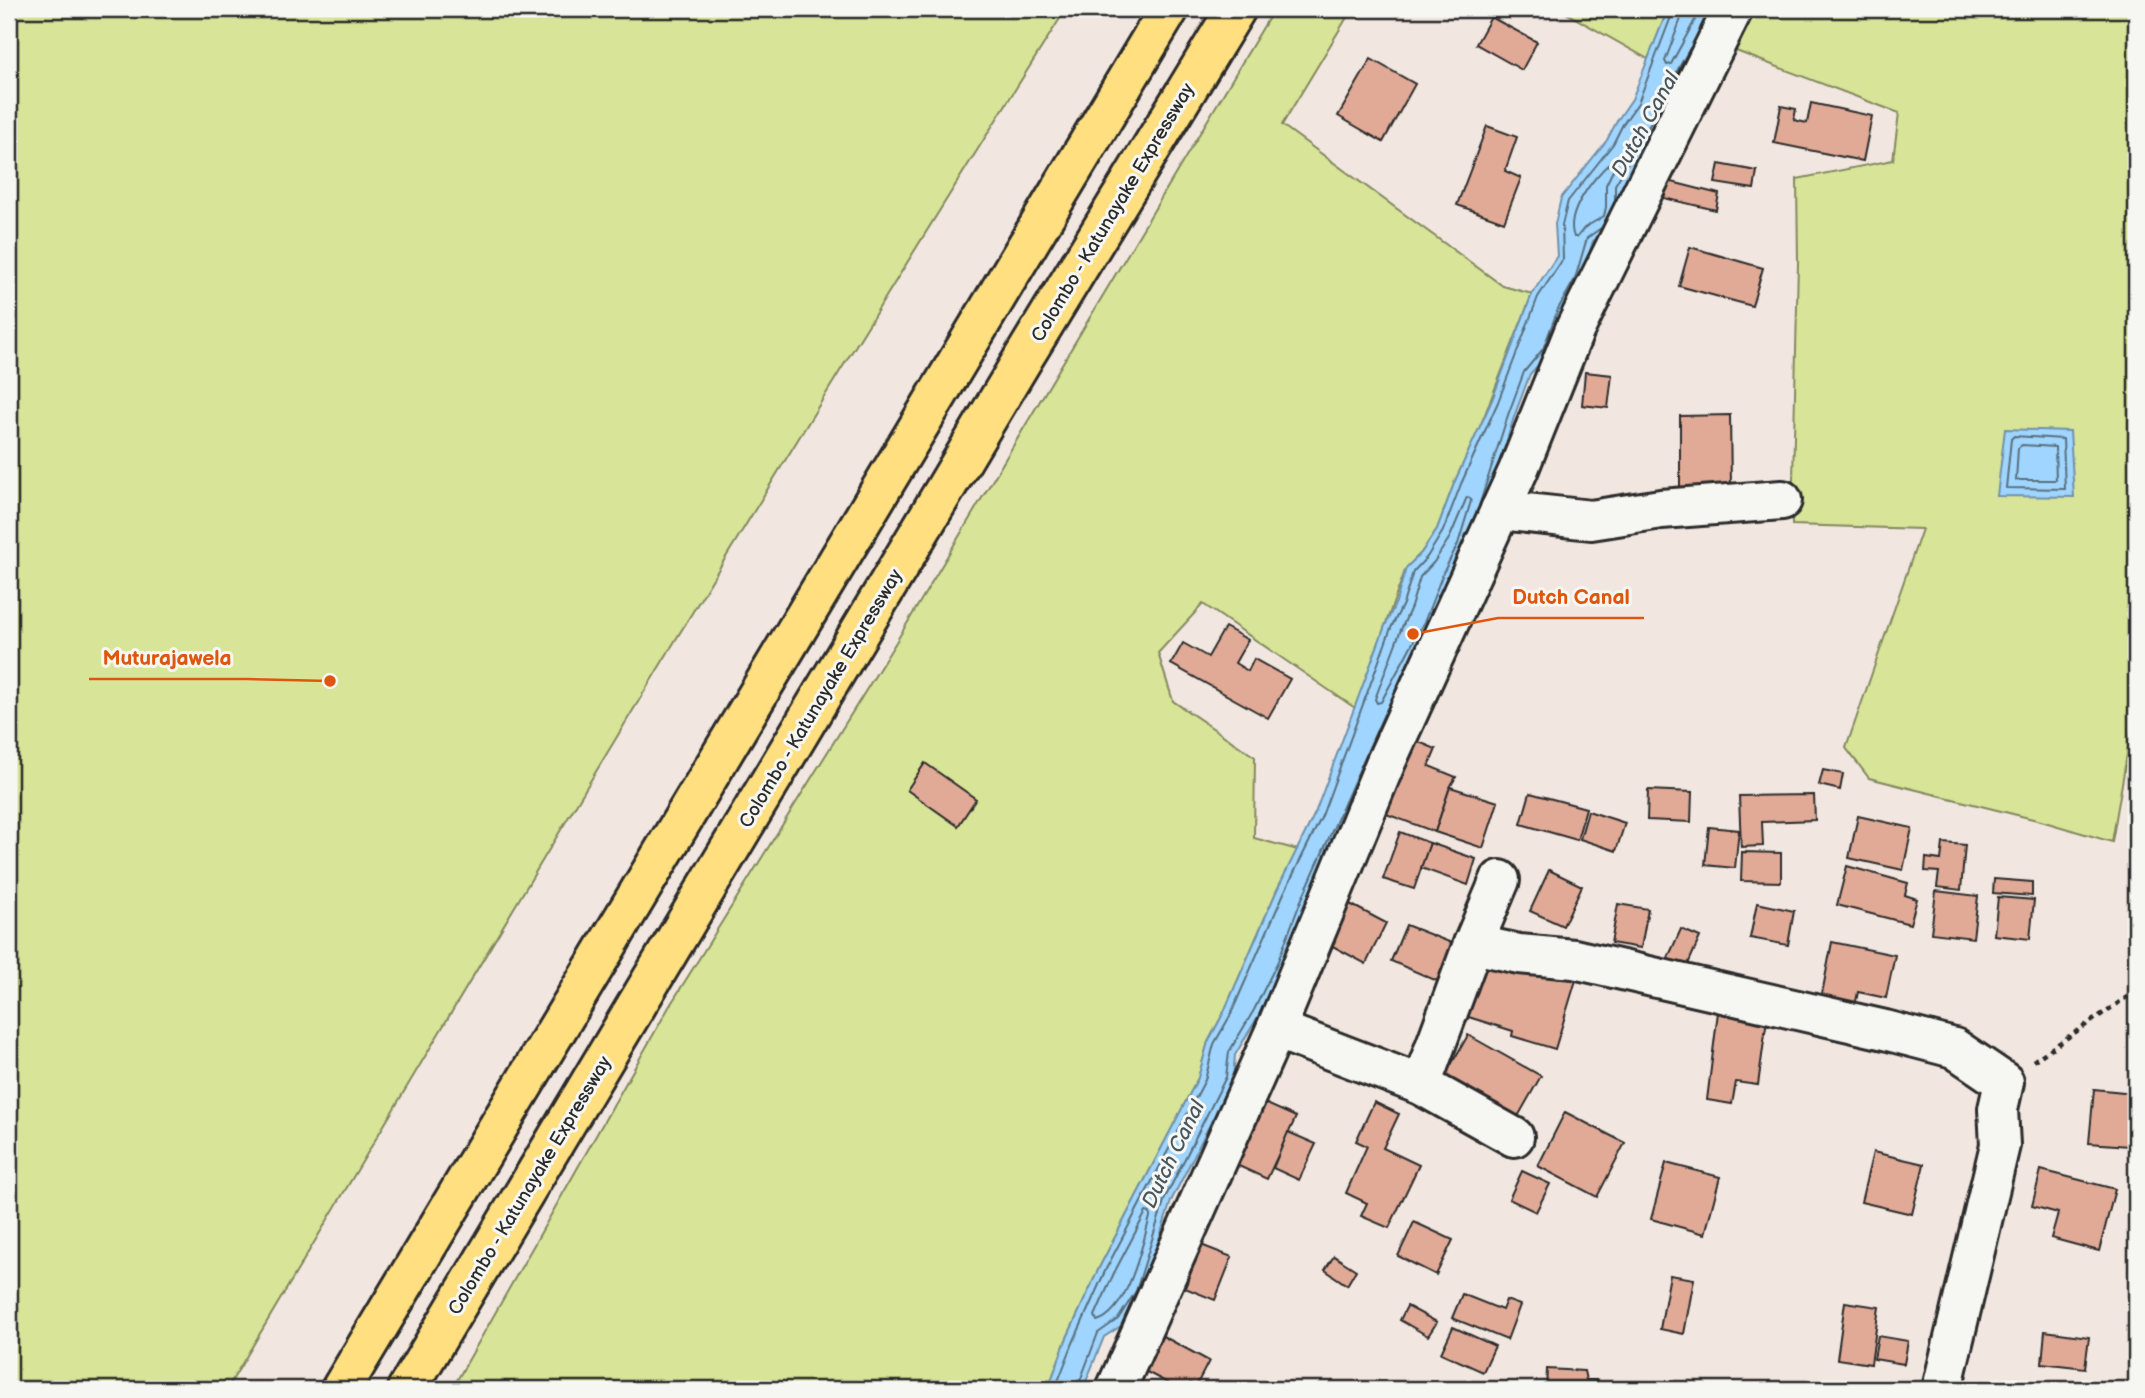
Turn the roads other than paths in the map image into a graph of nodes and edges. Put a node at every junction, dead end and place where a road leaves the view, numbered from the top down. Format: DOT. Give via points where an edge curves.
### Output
graph roads {
  1 [pos="1169,9"];
  2 [pos="1236,9"];
  3 [pos="1733,9"];
  4 [pos="1782,500"];
  5 [pos="1500,510"];
  6 [pos="1500,880"];
  7 [pos="1473,944"];
  8 [pos="1276,1029"];
  9 [pos="1421,1085"];
  10 [pos="1514,1137"];
  11 [pos="341,1389"];
  12 [pos="407,1389"];
  13 [pos="1116,1389"];
  14 [pos="1941,1389"];
  1 -- 11 [label="highway"];
  2 -- 12 [label="highway, Colombo - Katunayake Expressway"];
  3 -- 5 [label="street" via="1575,329"];
  4 -- 5 [label="street" via="1661,509 1591,520"];
  5 -- 8 [label="street" via="1385,764"];
  6 -- 7 [label="street"];
  7 -- 9 [label="street"];
  7 -- 14 [label="street" via="1574,959 1954,1048 2004,1082 1998,1109 2000,1145"];
  8 -- 9 [label="street"];
  8 -- 13 [label="street"];
  9 -- 10 [label="street"];
}
